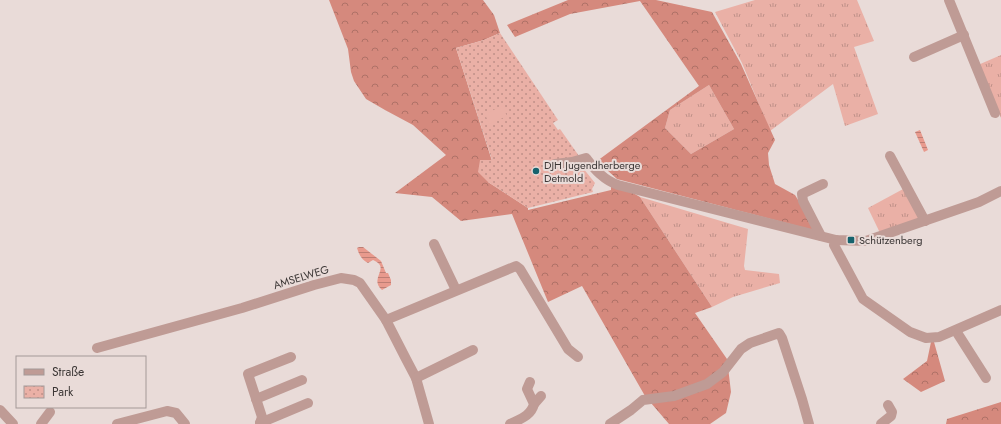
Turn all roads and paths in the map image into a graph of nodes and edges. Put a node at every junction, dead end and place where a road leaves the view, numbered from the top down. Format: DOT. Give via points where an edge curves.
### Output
graph roads {
  1 [pos="948,0"];
  2 [pos="964,35"];
  3 [pos="914,57"];
  4 [pos="995,113"];
  5 [pos="890,156"];
  6 [pos="555,164"];
  7 [pos="823,184"];
  8 [pos="1001,191"];
  9 [pos="925,221"];
  10 [pos="821,236"];
  11 [pos="836,240"];
  12 [pos="434,244"];
  13 [pos="456,290"];
  14 [pos="1001,310"];
  15 [pos="386,320"];
  16 [pos="956,331"];
  17 [pos="97,348"];
  18 [pos="473,350"];
  19 [pos="291,357"];
  20 [pos="578,357"];
  21 [pos="416,378"];
  22 [pos="986,378"];
  23 [pos="302,380"];
  24 [pos="530,382"];
  25 [pos="541,396"];
  26 [pos="256,399"];
  27 [pos="308,403"];
  28 [pos="888,405"];
  29 [pos="534,407"];
  30 [pos="0,410"];
  31 [pos="50,412"];
  32 [pos="13,424"];
  33 [pos="41,424"];
  34 [pos="117,424"];
  35 [pos="185,424"];
  36 [pos="258,424"];
  37 [pos="429,424"];
  38 [pos="510,424"];
  39 [pos="610,424"];
  40 [pos="808,424"];
  41 [pos="880,424"];
  1 -- 2 [label="street"];
  2 -- 3 [label="street"];
  2 -- 4 [label="street"];
  5 -- 9 [label="street"];
  6 -- 10 [label="street" via="586,158 597,172 618,186"];
  7 -- 10 [label="street" via="802,194"];
  8 -- 9 [label="street" via="979,202"];
  9 -- 11 [label="street" via="866,241"];
  10 -- 11 [label="street"];
  11 -- 16 [label="street" via="834,245 863,299 909,332 926,338 940,338"];
  12 -- 13 [label="street"];
  13 -- 15 [label="street"];
  13 -- 20 [label="street" via="516,266 568,349"];
  14 -- 16 [label="street"];
  15 -- 17 [label="street, AMSELWEG" via="360,283 341,278"];
  15 -- 21 [label="street, AMSELWEG"];
  16 -- 22 [label="street"];
  18 -- 21 [label="street"];
  19 -- 26 [label="street" via="248,374"];
  21 -- 37 [label="street, AMSELWEG"];
  23 -- 26 [label="street"];
  24 -- 29 [label="street" via="527,389"];
  25 -- 29 [label="street"];
  26 -- 36 [label="street" via="262,417"];
  27 -- 36 [label="street"];
  28 -- 41 [label="street" via="892,412 891,416"];
  29 -- 38 [label="street" via="529,415"];
  30 -- 32 [label="street"];
  31 -- 33 [label="street"];
  34 -- 35 [label="street" via="167,411 176,413"];
  39 -- 40 [label="street" via="643,400 674,396 706,384 723,372 741,349 750,343 779,333"];
}
